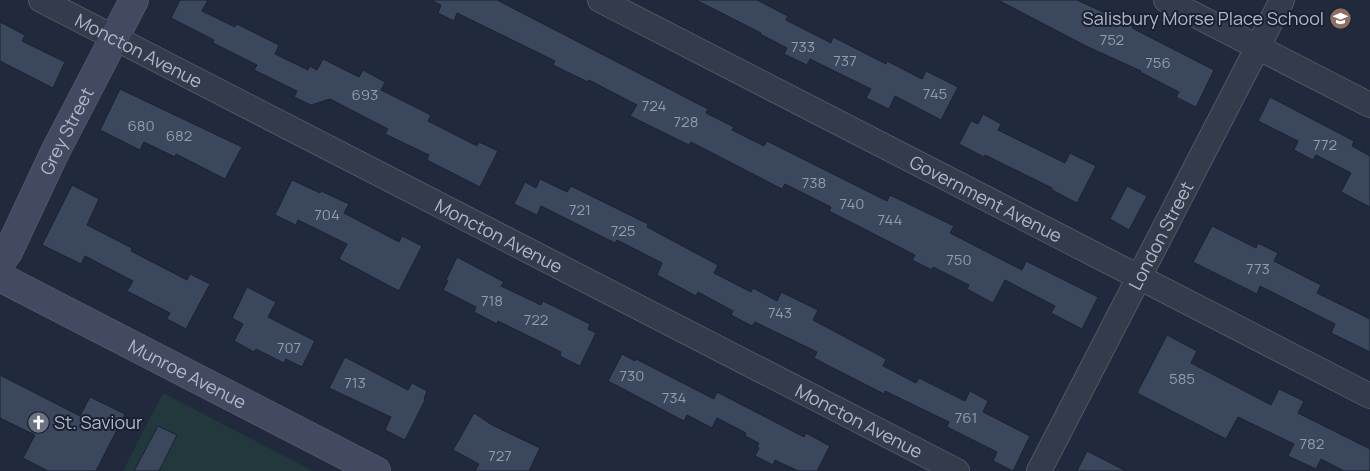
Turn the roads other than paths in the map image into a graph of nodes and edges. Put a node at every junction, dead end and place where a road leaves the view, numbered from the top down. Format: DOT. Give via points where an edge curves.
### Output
graph roads {
  1 [pos="41,0"];
  2 [pos="134,0"];
  3 [pos="600,0"];
  4 [pos="1166,0"];
  5 [pos="1282,0"];
  6 [pos="114,38"];
  7 [pos="1257,47"];
  8 [pos="1370,105"];
  9 [pos="0,263"];
  10 [pos="0,277"];
  11 [pos="1140,278"];
  12 [pos="1370,396"];
  13 [pos="376,471"];
  14 [pos="957,471"];
  15 [pos="1039,471"];
  1 -- 6 [label="street, Moncton Avenue"];
  2 -- 6 [label="street, Grey Street"];
  3 -- 11 [label="street, Government Avenue"];
  4 -- 7 [label="street"];
  5 -- 7 [label="street, London Street"];
  6 -- 9 [label="street, Grey Street"];
  6 -- 14 [label="street, Moncton Avenue"];
  7 -- 8 [label="street"];
  7 -- 11 [label="street, London Street"];
  10 -- 13 [label="street, Munroe Avenue"];
  11 -- 12 [label="street, Government Avenue"];
  11 -- 15 [label="street, London Street"];
}
